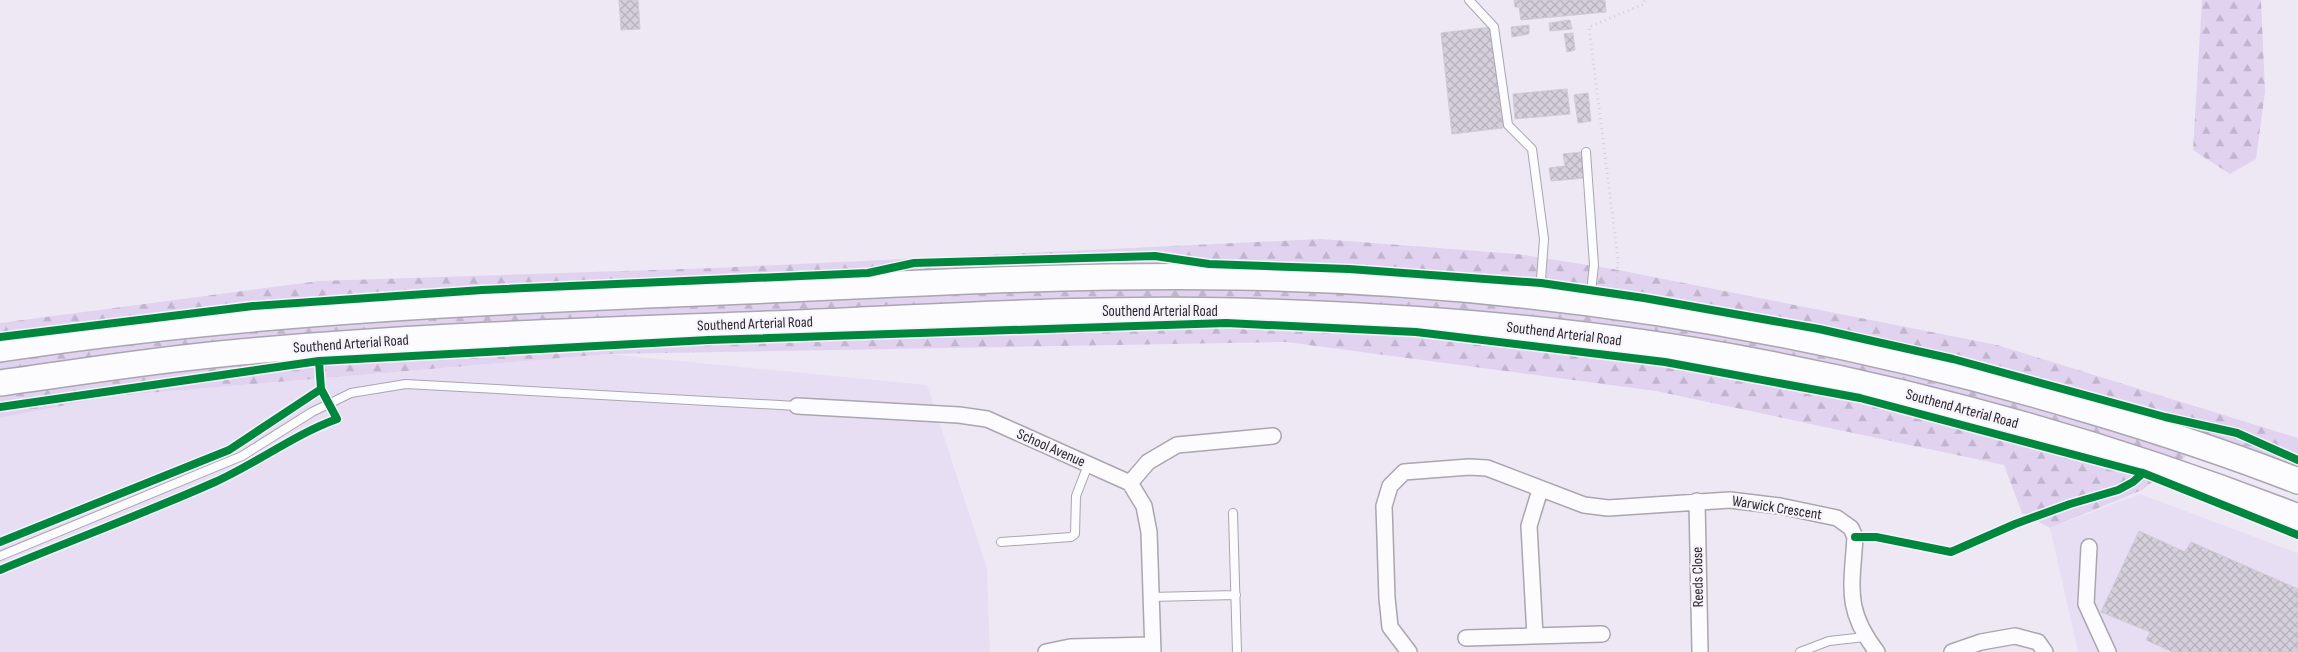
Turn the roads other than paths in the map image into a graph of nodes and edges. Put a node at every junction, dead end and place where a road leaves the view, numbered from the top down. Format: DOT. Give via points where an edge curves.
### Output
graph roads {
  1 [pos="1469,0"];
  2 [pos="1586,152"];
  3 [pos="1590,296"];
  4 [pos="1540,298"];
  5 [pos="0,349"];
  6 [pos="0,383"];
  7 [pos="797,406"];
  8 [pos="1273,436"];
  9 [pos="1088,465"];
  10 [pos="2298,481"];
  11 [pos="1130,484"];
  12 [pos="1540,490"];
  13 [pos="1697,502"];
  14 [pos="1232,513"];
  15 [pos="2298,517"];
  16 [pos="1001,542"];
  17 [pos="2089,547"];
  18 [pos="0,556"];
  19 [pos="1236,595"];
  20 [pos="1150,597"];
  21 [pos="1602,634"];
  22 [pos="1535,636"];
  23 [pos="1865,637"];
  24 [pos="1466,638"];
  25 [pos="1153,649"];
  26 [pos="1046,652"];
  27 [pos="1237,652"];
  28 [pos="1409,652"];
  29 [pos="1700,652"];
  30 [pos="1800,652"];
  31 [pos="1877,652"];
  32 [pos="1952,652"];
  33 [pos="2046,652"];
  34 [pos="2108,652"];
  1 -- 4 [label="lane" via="1494,27 1508,125 1532,149 1544,239"];
  2 -- 3 [label="lane" via="1594,265"];
  3 -- 4 [label="highway"];
  3 -- 10 [label="highway" via="1893,357 2015,388 2136,424"];
  4 -- 5 [label="highway" via="1411,285 1238,277 1048,278 579,297 336,311 213,321"];
  6 -- 15 [label="highway, Southend Arterial Road" via="217,354 574,331 1065,312 1233,311 1411,319 1670,347 1882,388 2124,455"];
  7 -- 9 [label="street, School Avenue" via="987,419"];
  7 -- 18 [label="lane" via="406,384 350,393 312,412 242,456"];
  8 -- 11 [label="street" via="1177,445 1148,462"];
  9 -- 11 [label="street, School Avenue"];
  9 -- 16 [label="lane" via="1076,496 1075,534"];
  11 -- 20 [label="street" via="1144,506 1149,532"];
  12 -- 13 [label="street, Warwick Crescent" via="1584,505 1608,508"];
  12 -- 22 [label="street" via="1529,526"];
  12 -- 28 [label="street, Warwick Crescent" via="1488,468 1469,467 1404,472 1390,486 1384,506 1390,627"];
  13 -- 23 [label="street, Warwick Crescent" via="1730,500 1780,506 1837,518 1851,528 1855,537 1851,601"];
  13 -- 29 [label="street, Reeds Close"];
  14 -- 19 [label="lane"];
  17 -- 34 [label="street" via="2086,604"];
  19 -- 20 [label="lane"];
  19 -- 27 [label="lane"];
  20 -- 25 [label="street"];
  21 -- 22 [label="street"];
  22 -- 24 [label="street"];
  23 -- 30 [label="lane" via="1830,641"];
  23 -- 31 [label="street, Warwick Crescent"];
  25 -- 26 [label="street" via="1070,647"];
  32 -- 33 [label="street" via="1981,642 2015,636 2038,642"];
}
